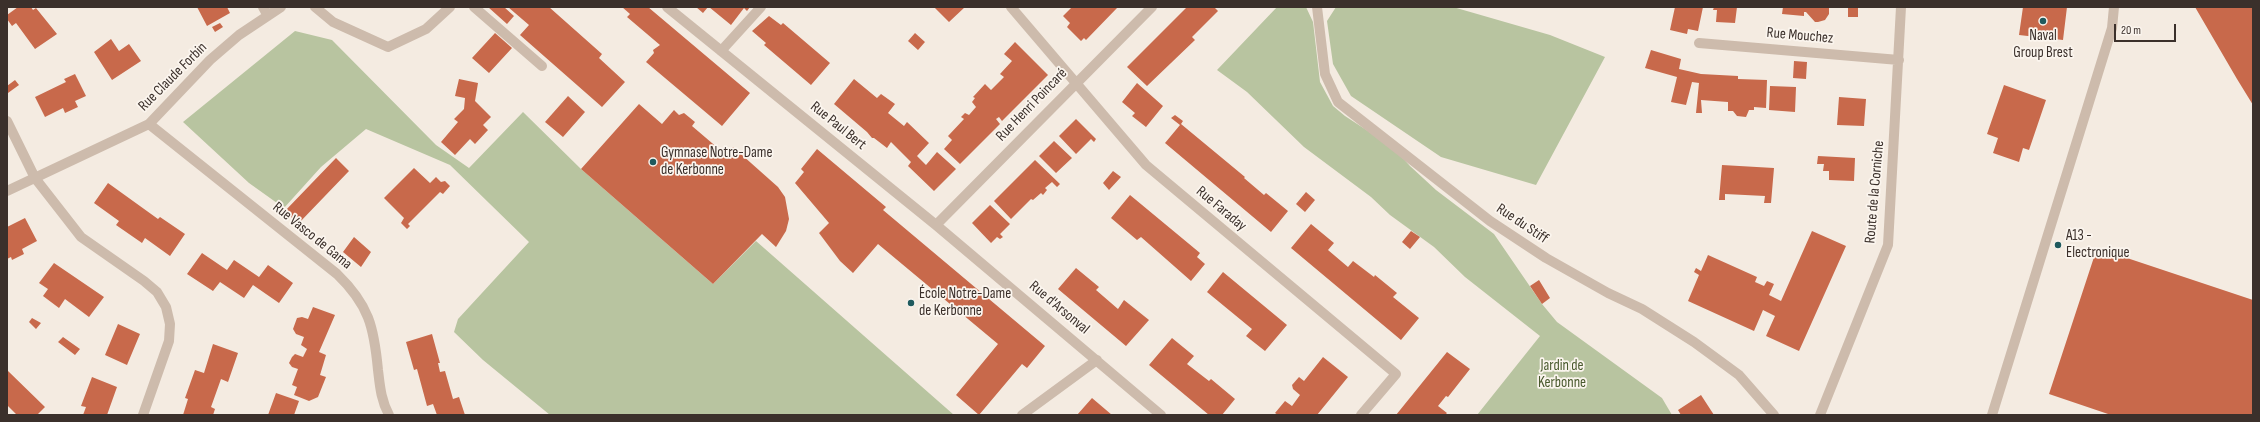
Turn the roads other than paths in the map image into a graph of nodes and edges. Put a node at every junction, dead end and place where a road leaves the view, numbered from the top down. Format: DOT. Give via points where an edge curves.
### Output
graph roads {
  1 [pos="263,7"];
  2 [pos="281,7"];
  3 [pos="315,7"];
  4 [pos="450,7"];
  5 [pos="474,7"];
  6 [pos="667,7"];
  7 [pos="761,7"];
  8 [pos="1011,7"];
  9 [pos="1152,7"];
  10 [pos="1317,7"];
  11 [pos="1901,7"];
  12 [pos="2114,7"];
  13 [pos="268,16"];
  14 [pos="1699,43"];
  15 [pos="721,51"];
  16 [pos="1899,60"];
  17 [pos="542,66"];
  18 [pos="1076,82"];
  19 [pos="7,121"];
  20 [pos="149,124"];
  21 [pos="35,178"];
  22 [pos="7,191"];
  23 [pos="936,225"];
  24 [pos="1097,360"];
  25 [pos="143,415"];
  26 [pos="389,415"];
  27 [pos="1022,415"];
  28 [pos="1161,415"];
  29 [pos="1361,415"];
  30 [pos="1774,415"];
  31 [pos="1820,415"];
  32 [pos="1992,415"];
  1 -- 13 [label="street"];
  2 -- 13 [label="street, Rue Claude Forbin"];
  3 -- 4 [label="street" via="333,22 388,47 426,29"];
  5 -- 17 [label="street"];
  6 -- 15 [label="street, Rue Paul Bert"];
  7 -- 15 [label="street"];
  8 -- 18 [label="street, Rue Faraday"];
  9 -- 18 [label="street, Rue Henri Poincaré"];
  10 -- 30 [label="street, Rue du Stiff" via="1325,74 1338,102 1490,221 1546,258 1608,294 1642,309 1694,342 1739,375"];
  11 -- 16 [label="street, Route de la Corniche"];
  12 -- 32 [label="street" via="2112,28"];
  13 -- 20 [label="street, Rue Claude Forbin" via="239,35 210,60"];
  14 -- 16 [label="street, Rue Mouchez"];
  15 -- 23 [label="street, Rue Paul Bert"];
  16 -- 31 [label="street, Route de la Corniche" via="1888,245"];
  18 -- 23 [label="street, Rue Henri Poincaré"];
  18 -- 29 [label="street, Rue Faraday" via="1146,165 1396,374"];
  19 -- 21 [label="street"];
  20 -- 21 [label="street, Rue Claude Forbin"];
  20 -- 26 [label="street, Rue Vasco de Gama" via="337,274 353,290 365,308 373,329 382,401"];
  21 -- 22 [label="street, Rue Claude Forbin"];
  21 -- 25 [label="street" via="81,237 158,292 166,307 170,324 169,341"];
  23 -- 24 [label="street, Rue d'Arsonval"];
  24 -- 27 [label="street"];
  24 -- 28 [label="street, Rue d'Arsonval"];
}
